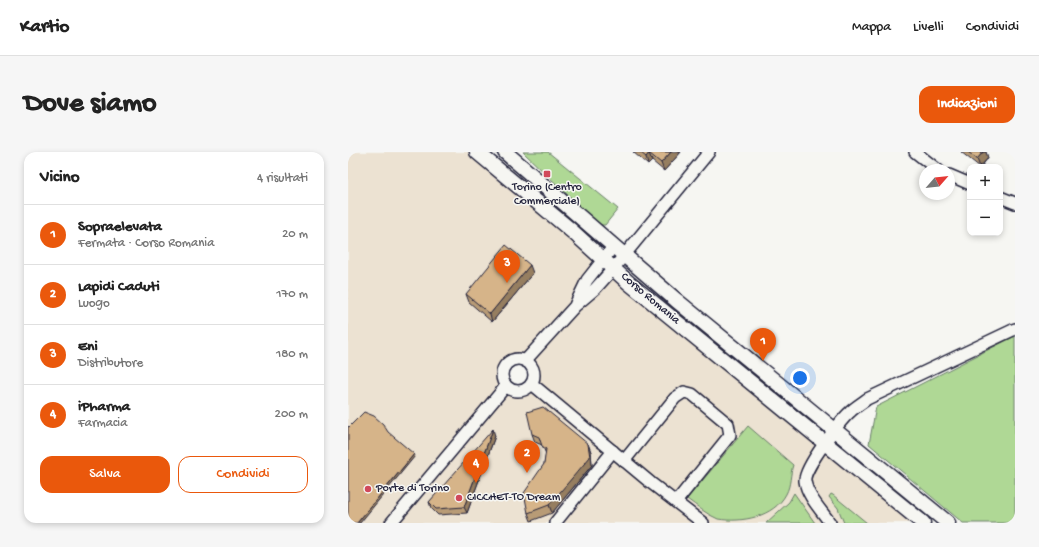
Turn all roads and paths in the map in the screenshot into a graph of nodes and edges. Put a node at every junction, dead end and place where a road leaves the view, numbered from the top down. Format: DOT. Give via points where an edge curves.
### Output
graph roads {
  1 [pos="477,152"];
  2 [pos="505,152"];
  3 [pos="709,152"];
  4 [pos="915,152"];
  5 [pos="930,164"];
  6 [pos="955,178"];
  7 [pos="967,183"];
  8 [pos="1003,198"];
  9 [pos="1015,203"];
  10 [pos="613,247"];
  11 [pos="624,257"];
  12 [pos="608,264"];
  13 [pos="1015,329"];
  14 [pos="525,361"];
  15 [pos="532,384"];
  16 [pos="506,386"];
  17 [pos="835,430"];
  18 [pos="825,443"];
  19 [pos="613,451"];
  20 [pos="624,461"];
  21 [pos="676,502"];
  22 [pos="391,523"];
  23 [pos="555,523"];
  24 [pos="704,523"];
  25 [pos="830,523"];
  26 [pos="923,523"];
  27 [pos="948,523"];
  1 -- 12 [label="main road, Corso Romania"];
  2 -- 10 [label="main road, Corso Romania"];
  3 -- 11 [label="street"];
  4 -- 5 [label="street"];
  6 -- 7 [label="street"];
  8 -- 9 [label="street"];
  10 -- 11 [label="main road, Corso Romania"];
  10 -- 12 [label="street"];
  11 -- 12 [label="street"];
  11 -- 17 [label="main road, Corso Romania"];
  12 -- 14 [label="street" via="595,289 575,306"];
  12 -- 18 [label="main road, Corso Romania"];
  13 -- 17 [label="street" via="867,399 850,411"];
  14 -- 15 [label="street" via="533,370"];
  14 -- 16 [label="street" via="514,360 504,368 502,377"];
  15 -- 16 [label="street" via="519,392"];
  15 -- 19 [label="street"];
  16 -- 22 [label="street"];
  17 -- 18 [label="street"];
  17 -- 27 [label="main road, Corso Romania"];
  18 -- 25 [label="street" via="804,476 809,492"];
  18 -- 26 [label="main road, Corso Romania"];
  19 -- 20 [label="street"];
  19 -- 23 [label="street"];
  20 -- 21 [label="street"];
  20 -- 21 [label="street" via="675,398 684,392 692,394 728,424 730,435"];
  21 -- 24 [label="street"];
}
